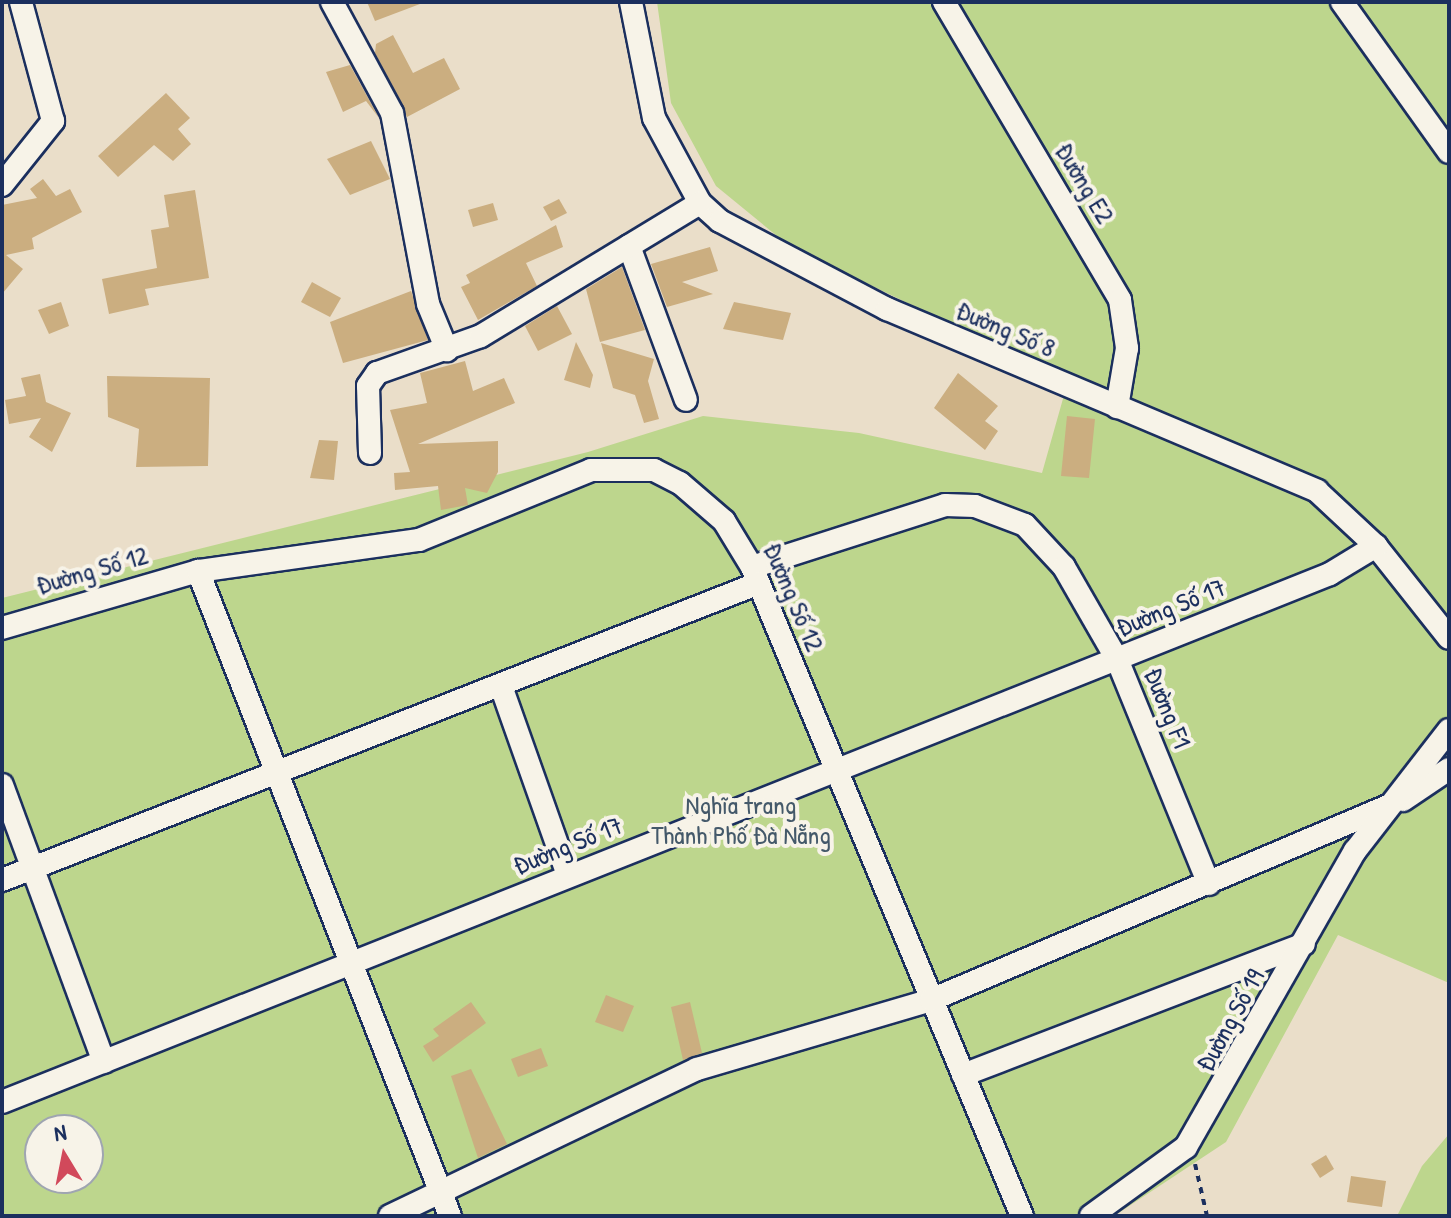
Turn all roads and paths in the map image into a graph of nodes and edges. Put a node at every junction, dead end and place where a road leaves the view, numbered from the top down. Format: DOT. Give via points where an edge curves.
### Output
graph roads {
  1 [pos="21,2"];
  2 [pos="332,2"];
  3 [pos="631,2"];
  4 [pos="944,2"];
  5 [pos="1342,2"];
  6 [pos="1449,152"];
  7 [pos="2,185"];
  8 [pos="700,203"];
  9 [pos="629,246"];
  10 [pos="447,350"];
  11 [pos="686,400"];
  12 [pos="1117,407"];
  13 [pos="370,453"];
  14 [pos="1376,546"];
  15 [pos="198,571"];
  16 [pos="756,575"];
  17 [pos="2,628"];
  18 [pos="1449,638"];
  19 [pos="1117,659"];
  20 [pos="501,686"];
  21 [pos="1449,730"];
  22 [pos="835,768"];
  23 [pos="1449,769"];
  24 [pos="276,771"];
  25 [pos="2,785"];
  26 [pos="1384,812"];
  27 [pos="31,868"];
  28 [pos="568,875"];
  29 [pos="2,880"];
  30 [pos="1209,884"];
  31 [pos="1304,944"];
  32 [pos="350,963"];
  33 [pos="931,1000"];
  34 [pos="104,1062"];
  35 [pos="963,1075"];
  36 [pos="2,1102"];
  37 [pos="1198,1170"];
  38 [pos="446,1206"];
  39 [pos="390,1216"];
  40 [pos="1022,1216"];
  41 [pos="1091,1216"];
  42 [pos="1207,1216"];
  1 -- 7 [label="street" via="53,121"];
  2 -- 10 [label="street" via="392,113 428,304"];
  3 -- 8 [label="street, Đường Số 8" via="654,118"];
  4 -- 12 [label="street, Đường E2" via="1120,300 1127,348"];
  5 -- 6 [label="street"];
  8 -- 9 [label="street"];
  8 -- 12 [label="street, Đường Số 8" via="739,235 887,309"];
  9 -- 10 [label="street"];
  9 -- 11 [label="street"];
  10 -- 13 [label="street" via="377,373 368,386"];
  12 -- 14 [label="street, Đường Số 8" via="1296,480 1334,503"];
  14 -- 18 [label="street, Đường Số 8"];
  14 -- 19 [label="street, Đường Số 17" via="1330,574"];
  15 -- 16 [label="street, Đường Số 12" via="419,540 591,470 623,467 654,470 706,502"];
  15 -- 17 [label="street, Đường Số 12"];
  15 -- 24 [label="street"];
  16 -- 19 [label="street, Đường F1" via="912,511 975,506 1025,525 1045,544"];
  16 -- 20 [label="street, Đường F1"];
  16 -- 22 [label="street, Đường Số 12"];
  19 -- 22 [label="street, Đường Số 17"];
  19 -- 30 [label="street, Đường F1"];
  20 -- 24 [label="street, Đường F1"];
  20 -- 28 [label="street"];
  21 -- 26 [label="street, Đường Số 19"];
  22 -- 28 [label="street, Đường Số 17"];
  22 -- 33 [label="street, Đường Số 12"];
  23 -- 26 [label="street, Đường Số 19"];
  24 -- 27 [label="street, Đường F1"];
  24 -- 32 [label="street"];
  25 -- 27 [label="street"];
  26 -- 30 [label="street"];
  26 -- 31 [label="street, Đường Số 19"];
  27 -- 29 [label="street, Đường F1"];
  27 -- 34 [label="street"];
  28 -- 32 [label="street, Đường Số 17"];
  30 -- 33 [label="street"];
  31 -- 35 [label="street"];
  31 -- 41 [label="street, Đường Số 19" via="1186,1147"];
  32 -- 34 [label="street, Đường Số 17"];
  32 -- 38 [label="street"];
  33 -- 35 [label="street, Đường Số 12"];
  33 -- 38 [label="street" via="697,1069"];
  34 -- 36 [label="street, Đường Số 17"];
  35 -- 40 [label="street, Đường Số 12"];
  37 -- 42 [label="path"];
  38 -- 39 [label="street"];
}
